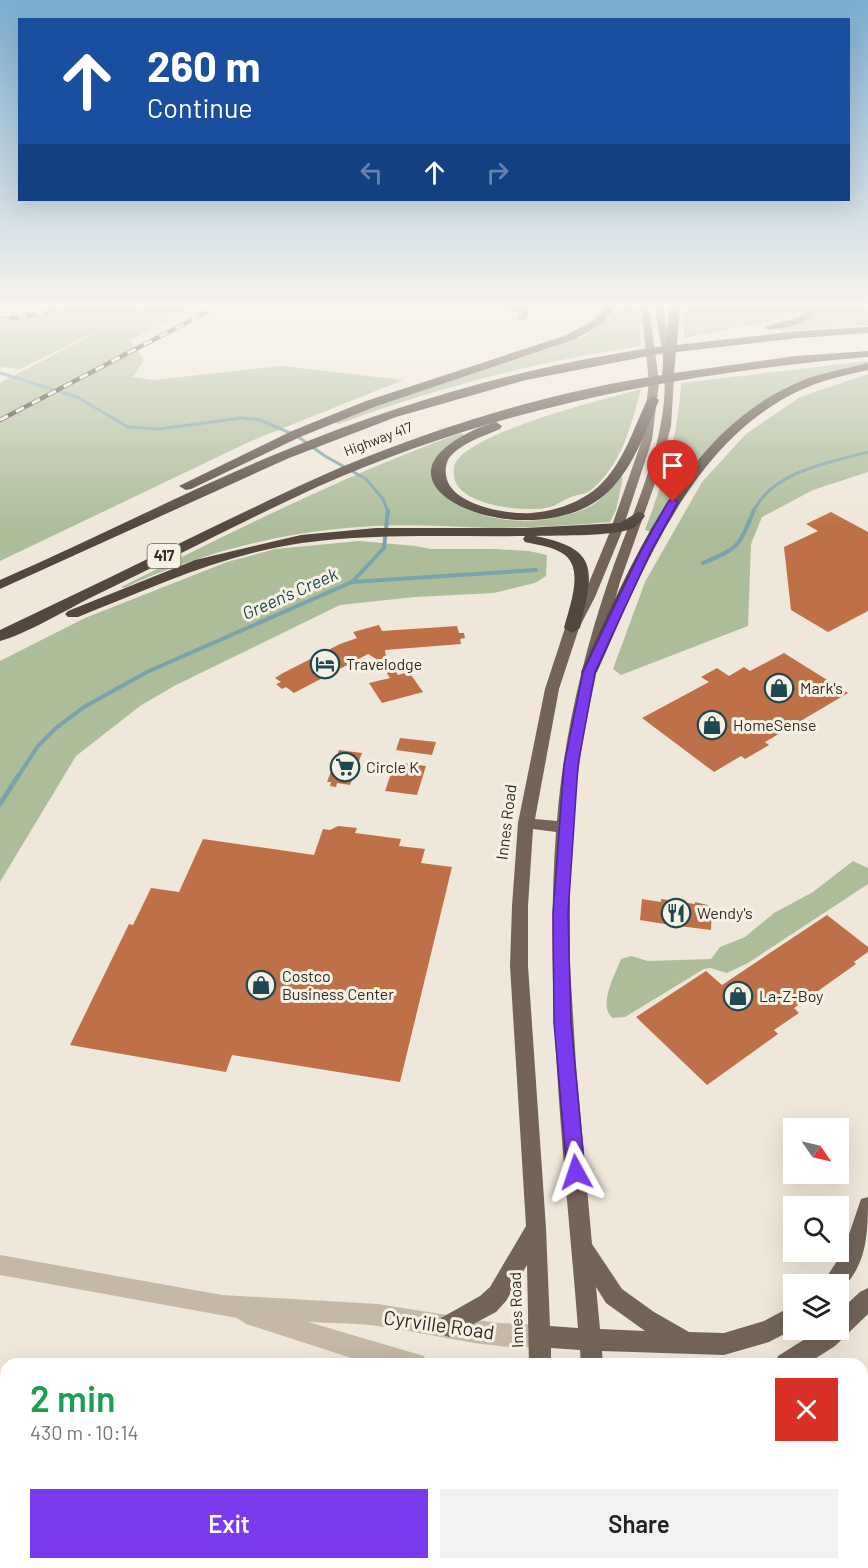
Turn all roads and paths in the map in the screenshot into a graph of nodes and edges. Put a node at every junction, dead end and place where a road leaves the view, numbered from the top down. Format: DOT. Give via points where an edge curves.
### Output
graph roads {
  1 [pos="443,379"];
  2 [pos="511,379"];
  3 [pos="517,379"];
  4 [pos="654,379"];
  5 [pos="655,379"];
  6 [pos="668,379"];
  7 [pos="676,379"];
  8 [pos="819,379"];
  9 [pos="465,392"];
  10 [pos="653,400"];
  11 [pos="638,516"];
  12 [pos="617,527"];
  13 [pos="457,532"];
  14 [pos="0,583"];
  15 [pos="573,628"];
  16 [pos="0,636"];
  17 [pos="0,645"];
  18 [pos="589,672"];
  19 [pos="526,823"];
  20 [pos="566,828"];
  21 [pos="868,1206"];
  22 [pos="536,1228"];
  23 [pos="583,1249"];
  24 [pos="0,1265"];
  25 [pos="840,1274"];
  26 [pos="868,1299"];
  27 [pos="222,1306"];
  28 [pos="849,1318"];
  29 [pos="783,1323"];
  30 [pos="449,1326"];
  31 [pos="540,1336"];
  32 [pos="590,1338"];
  33 [pos="824,1340"];
  34 [pos="688,1343"];
  35 [pos="389,1358"];
  36 [pos="540,1358"];
  37 [pos="592,1358"];
  38 [pos="795,1358"];
  1 -- 14 [label="highway" via="275,443"];
  2 -- 9 [label="highway"];
  3 -- 9 [label="highway, Highway 417 / 417"];
  4 -- 10 [label="main road, Innes Road"];
  5 -- 16 [label="highway, Highway 417 / 417" via="533,405 363,462"];
  6 -- 11 [label="main road" via="669,398 659,457"];
  7 -- 10 [label="highway" via="597,395 508,422 468,439 448,452 439,465 441,484 465,504 503,515 542,515 574,507 610,482"];
  8 -- 18 [label="highway" via="774,399 739,426 681,489 663,517"];
  9 -- 14 [label="highway, Highway 417 / 417" via="294,451"];
  10 -- 12 [label="main road, Innes Road" via="647,440"];
  11 -- 12 [label="highway" via="632,523"];
  11 -- 18 [label="main road" via="614,582"];
  12 -- 13 [label="highway"];
  12 -- 15 [label="main road, Innes Road"];
  13 -- 15 [label="highway" via="546,541 572,553 583,570"];
  13 -- 17 [label="highway" via="361,533 286,542 219,557"];
  15 -- 19 [label="main road, Innes Road" via="552,689"];
  18 -- 20 [label="main road" via="571,765"];
  19 -- 20 [label="main road"];
  19 -- 22 [label="main road, Innes Road" via="519,966"];
  20 -- 23 [label="main road" via="560,914 562,1023"];
  21 -- 25 [label="main road" via="852,1257"];
  22 -- 30 [label="main road" via="498,1294"];
  22 -- 31 [label="main road, Innes Road"];
  23 -- 32 [label="main road"];
  23 -- 34 [label="main road" via="614,1296 646,1320"];
  24 -- 27 [label="street, Cyrville Road"];
  26 -- 28 [label="main road"];
  27 -- 30 [label="street, Cyrville Road" via="378,1316"];
  27 -- 35 [label="street, Cyrville Road"];
  29 -- 34 [label="main road, Cyrville Road" via="769,1331 723,1344"];
  30 -- 31 [label="street, Cyrville Road"];
  31 -- 32 [label="main road, Cyrville Road"];
  31 -- 36 [label="main road, Innes Road"];
  32 -- 34 [label="main road, Cyrville Road"];
  32 -- 37 [label="main road"];
  33 -- 38 [label="main road"];
}
